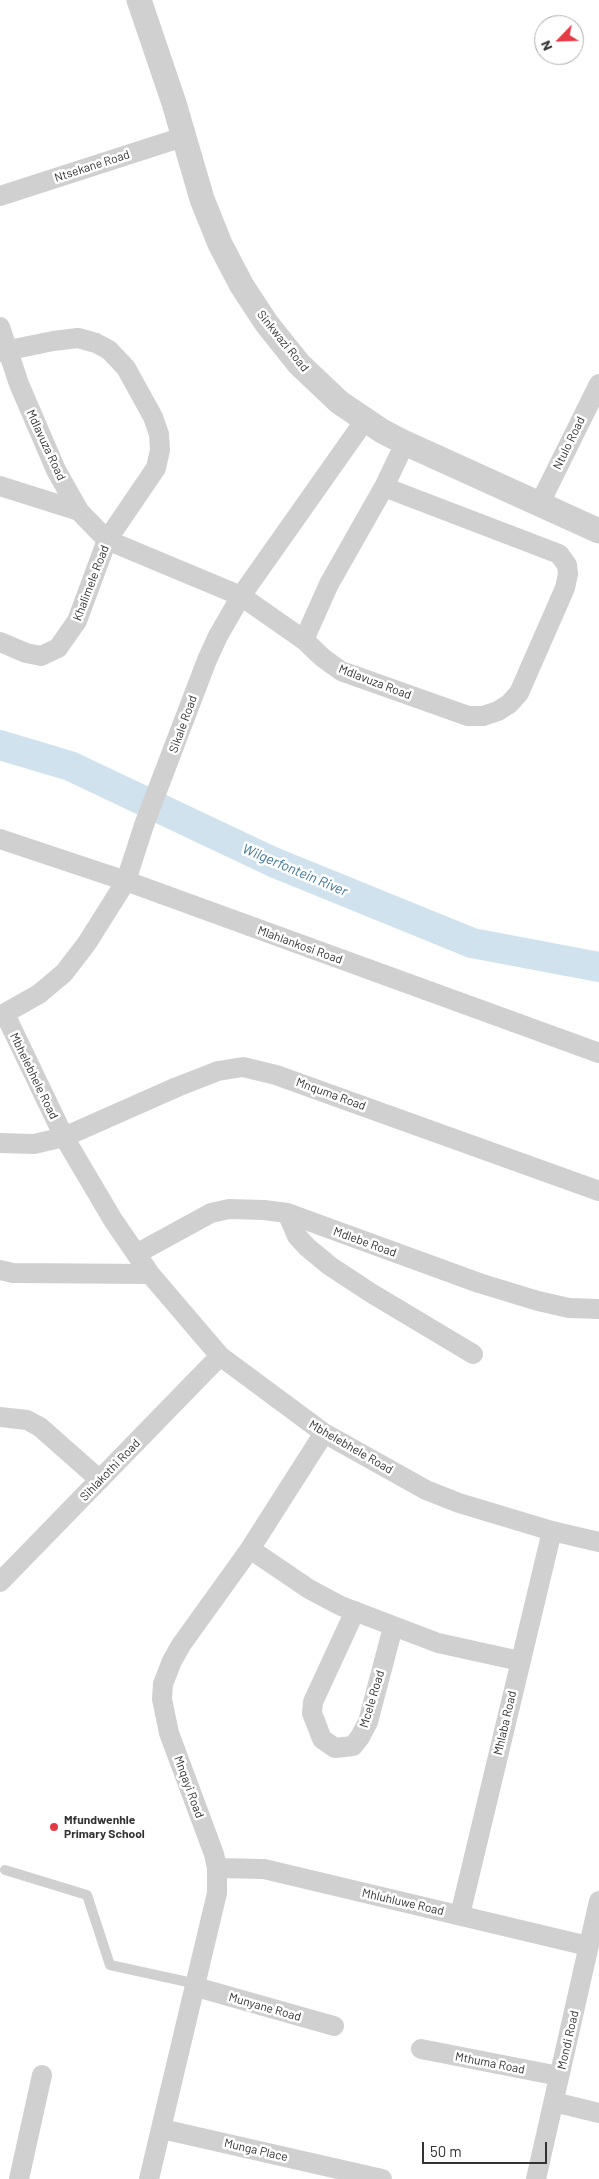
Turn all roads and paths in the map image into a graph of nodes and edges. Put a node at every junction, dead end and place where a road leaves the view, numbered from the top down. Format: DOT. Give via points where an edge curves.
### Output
graph roads {
  1 [pos="139,0"];
  2 [pos="183,137"];
  3 [pos="0,196"];
  4 [pos="0,327"];
  5 [pos="4,351"];
  6 [pos="599,384"];
  7 [pos="365,420"];
  8 [pos="405,443"];
  9 [pos="0,486"];
  10 [pos="384,486"];
  11 [pos="540,503"];
  12 [pos="80,511"];
  13 [pos="599,531"];
  14 [pos="107,540"];
  15 [pos="241,596"];
  16 [pos="304,640"];
  17 [pos="0,642"];
  18 [pos="0,839"];
  19 [pos="126,881"];
  20 [pos="2,1015"];
  21 [pos="599,1053"];
  22 [pos="64,1137"];
  23 [pos="0,1143"];
  24 [pos="599,1191"];
  25 [pos="287,1213"];
  26 [pos="136,1254"];
  27 [pos="0,1270"];
  28 [pos="150,1274"];
  29 [pos="599,1309"];
  30 [pos="472,1354"];
  31 [pos="220,1356"];
  32 [pos="0,1417"];
  33 [pos="324,1433"];
  34 [pos="100,1480"];
  35 [pos="552,1531"];
  36 [pos="599,1542"];
  37 [pos="250,1549"];
  38 [pos="0,1582"];
  39 [pos="355,1611"];
  40 [pos="393,1627"];
  41 [pos="520,1661"];
  42 [pos="217,1868"];
  43 [pos="5,1870"];
  44 [pos="599,1901"];
  45 [pos="460,1915"];
  46 [pos="591,1956"];
  47 [pos="196,1986"];
  48 [pos="334,2026"];
  49 [pos="421,2049"];
  50 [pos="42,2075"];
  51 [pos="560,2076"];
  52 [pos="554,2102"];
  53 [pos="599,2113"];
  54 [pos="162,2129"];
  55 [pos="19,2179"];
  56 [pos="149,2179"];
  57 [pos="382,2179"];
  58 [pos="536,2179"];
  1 -- 2 [label="street, Sinkwazi Road"];
  2 -- 3 [label="street, Ntsekane Road"];
  2 -- 7 [label="street, Sinkwazi Road" via="213,226 242,286 299,364 339,402"];
  4 -- 5 [label="street, Mdlavuza Road"];
  5 -- 12 [label="street, Mdlavuza Road" via="43,441"];
  5 -- 14 [label="street, Khalimele Road" via="78,338 96,343 109,350 126,368 153,417 160,442 156,468"];
  6 -- 11 [label="street, Ntulo Road"];
  7 -- 8 [label="street, Sinkwazi Road"];
  7 -- 15 [label="street, Sikale Road"];
  8 -- 10 [label="street"];
  8 -- 11 [label="street, Sinkwazi Road"];
  9 -- 12 [label="street"];
  10 -- 16 [label="street" via="329,584"];
  10 -- 16 [label="street, Mdlavuza Road" via="559,554 564,560 568,574 565,588 518,693 498,711 468,716 342,671"];
  11 -- 13 [label="street, Sinkwazi Road"];
  12 -- 14 [label="street, Mdlavuza Road"];
  14 -- 15 [label="street, Mdlavuza Road"];
  14 -- 17 [label="street, Khalimele Road" via="77,621 58,648 41,656"];
  15 -- 16 [label="street, Mdlavuza Road"];
  15 -- 19 [label="street, Sikale Road" via="207,660"];
  18 -- 19 [label="street, Mlahlankosi Road"];
  19 -- 20 [label="street, Sikale Road" via="64,973 39,994"];
  19 -- 21 [label="street, Mlahlankosi Road"];
  20 -- 22 [label="street, Mbhelebhele Road"];
  22 -- 23 [label="street" via="34,1144"];
  22 -- 24 [label="street, Mnquma Road" via="177,1087 218,1071 243,1067 276,1075"];
  22 -- 26 [label="street, Mbhelebhele Road"];
  25 -- 26 [label="street, Mdlebe Road" via="248,1208 211,1213"];
  25 -- 29 [label="street, Mdlebe Road" via="479,1283 569,1308"];
  25 -- 30 [label="street" via="297,1236 330,1266"];
  26 -- 28 [label="street, Mbhelebhele Road"];
  27 -- 28 [label="street" via="13,1273"];
  28 -- 31 [label="street, Mbhelebhele Road"];
  31 -- 33 [label="street, Mbhelebhele Road"];
  31 -- 34 [label="street, Sihlakothi Road"];
  32 -- 34 [label="street" via="27,1420 40,1427"];
  33 -- 35 [label="street, Mbhelebhele Road" via="426,1490"];
  33 -- 37 [label="street, Mnqayi Road"];
  34 -- 38 [label="street, Sihlakothi Road"];
  35 -- 36 [label="street, Mbhelebhele Road"];
  35 -- 41 [label="street, Mhlaba Road"];
  37 -- 39 [label="street" via="309,1589"];
  37 -- 42 [label="street, Mnqayi Road" via="185,1640 163,1684 162,1699 169,1732"];
  39 -- 40 [label="street"];
  39 -- 40 [label="street, Mcele Road" via="313,1702 312,1713 322,1739 335,1748 353,1746 368,1722"];
  40 -- 41 [label="street" via="438,1643"];
  41 -- 45 [label="street, Mhlaba Road"];
  42 -- 45 [label="street, Mhluhluwe Road" via="264,1869"];
  42 -- 47 [label="street, Mnqayi Road" via="214,1910"];
  43 -- 47 [label="lane" via="87,1895 110,1966"];
  44 -- 46 [label="street, Mondi Road"];
  45 -- 46 [label="street, Mhluhluwe Road"];
  46 -- 51 [label="street, Mondi Road"];
  47 -- 48 [label="street, Munyane Road"];
  47 -- 54 [label="street, Mnqayi Road"];
  49 -- 51 [label="street, Mthuma Road"];
  50 -- 55 [label="street"];
  51 -- 52 [label="street, Mondi Road"];
  52 -- 53 [label="street"];
  52 -- 58 [label="street, Mondi Road"];
  54 -- 56 [label="street, Mnqayi Road"];
  54 -- 57 [label="street, Munga Place"];
}
